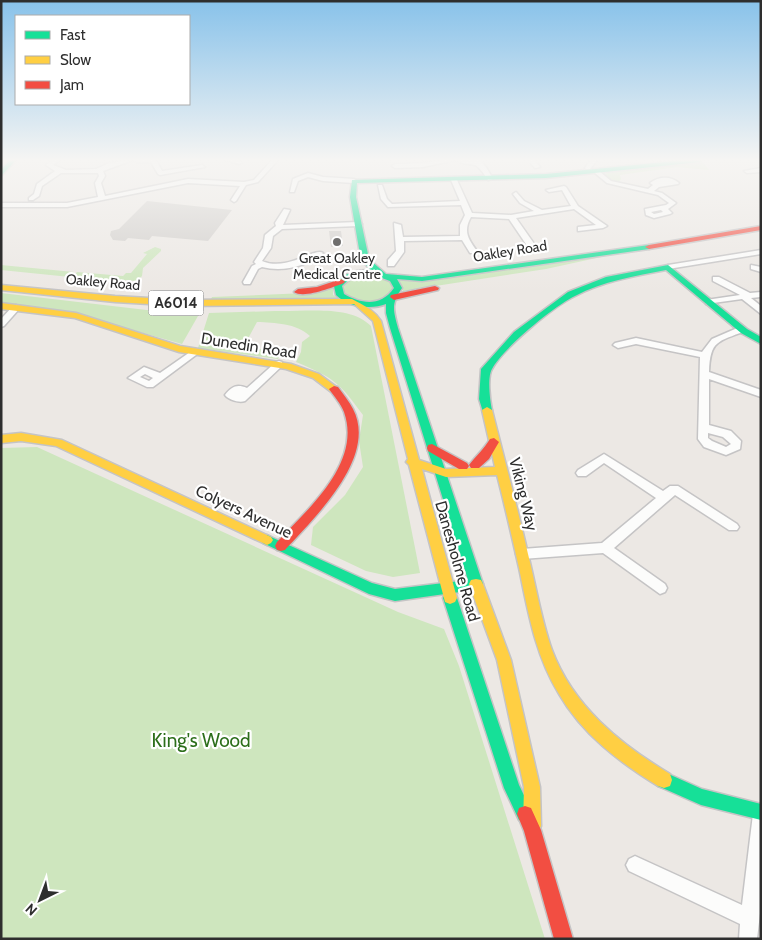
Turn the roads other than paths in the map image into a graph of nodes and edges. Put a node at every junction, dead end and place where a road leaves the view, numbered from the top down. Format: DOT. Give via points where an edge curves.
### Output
graph roads {
  1 [pos="464,203"];
  2 [pos="70,204"];
  3 [pos="354,204"];
  4 [pos="386,204"];
  5 [pos="451,204"];
  6 [pos="526,204"];
  7 [pos="574,204"];
  8 [pos="673,204"];
  9 [pos="1,205"];
  10 [pos="576,207"];
  11 [pos="663,208"];
  12 [pos="286,210"];
  13 [pos="539,211"];
  14 [pos="469,215"];
  15 [pos="511,217"];
  16 [pos="358,224"];
  17 [pos="397,225"];
  18 [pos="280,227"];
  19 [pos="761,228"];
  20 [pos="581,229"];
  21 [pos="462,238"];
  22 [pos="400,240"];
  23 [pos="531,245"];
  24 [pos="636,249"];
  25 [pos="473,251"];
  26 [pos="761,252"];
  27 [pos="319,253"];
  28 [pos="365,260"];
  29 [pos="261,264"];
  30 [pos="391,264"];
  31 [pos="668,267"];
  32 [pos="384,275"];
  33 [pos="345,278"];
  34 [pos="716,279"];
  35 [pos="1,280"];
  36 [pos="247,282"];
  37 [pos="1,286"];
  38 [pos="761,294"];
  39 [pos="746,296"];
  40 [pos="392,298"];
  41 [pos="708,302"];
  42 [pos="355,303"];
  43 [pos="1,306"];
  44 [pos="16,308"];
  45 [pos="761,311"];
  46 [pos="1,324"];
  47 [pos="742,329"];
  48 [pos="761,342"];
  49 [pos="618,345"];
  50 [pos="193,353"];
  51 [pos="705,355"];
  52 [pos="279,364"];
  53 [pos="706,374"];
  54 [pos="160,377"];
  55 [pos="248,392"];
  56 [pos="760,392"];
  57 [pos="704,428"];
  58 [pos="1,439"];
  59 [pos="494,442"];
  60 [pos="432,448"];
  61 [pos="412,462"];
  62 [pos="500,468"];
  63 [pos="463,469"];
  64 [pos="476,469"];
  65 [pos="439,472"];
  66 [pos="582,473"];
  67 [pos="506,492"];
  68 [pos="421,493"];
  69 [pos="447,494"];
  70 [pos="663,497"];
  71 [pos="724,525"];
  72 [pos="282,546"];
  73 [pos="605,548"];
  74 [pos="522,554"];
  75 [pos="476,585"];
  76 [pos="660,588"];
  77 [pos="448,590"];
  78 [pos="761,813"];
  79 [pos="532,830"];
  80 [pos="635,865"];
  81 [pos="757,884"];
  82 [pos="751,920"];
  83 [pos="564,939"];
  84 [pos="748,939"];
  1 -- 14 [label="street"];
  2 -- 9 [label="street"];
  3 -- 16 [label="street"];
  4 -- 5 [label="street" via="389,208"];
  6 -- 13 [label="street"];
  7 -- 10 [label="street"];
  8 -- 11 [label="street"];
  10 -- 13 [label="street"];
  10 -- 20 [label="street" via="602,226"];
  12 -- 18 [label="street"];
  13 -- 15 [label="street"];
  14 -- 15 [label="street"];
  14 -- 21 [label="street" via="461,229"];
  15 -- 23 [label="street"];
  16 -- 18 [label="street"];
  16 -- 28 [label="street"];
  17 -- 22 [label="street"];
  18 -- 29 [label="street" via="269,235 267,248 258,262"];
  19 -- 24 [label="street, Oakley Road"];
  21 -- 22 [label="street"];
  21 -- 25 [label="street"];
  22 -- 30 [label="street" via="400,252"];
  24 -- 32 [label="street, Oakley Road" via="422,279"];
  24 -- 40 [label="street, Oakley Road" via="620,256 560,269 418,290"];
  26 -- 31 [label="street, Viking Way"];
  27 -- 29 [label="street" via="294,266"];
  28 -- 32 [label="street"];
  28 -- 33 [label="street"];
  29 -- 36 [label="street"];
  31 -- 41 [label="street"];
  31 -- 59 [label="street, Viking Way" via="609,279 583,288 517,334 486,369 484,399"];
  32 -- 33 [label="street, Oakley Road" via="364,272"];
  32 -- 40 [label="street, Danesholme Road" via="393,279 398,288"];
  33 -- 35 [label="street, Oakley Road / A6014" via="308,291 200,295 109,292"];
  33 -- 42 [label="street, Danesholme Road" via="338,286 340,295"];
  34 -- 39 [label="street"];
  37 -- 42 [label="street, Oakley Road / A6014" via="150,302"];
  38 -- 39 [label="street"];
  39 -- 41 [label="street"];
  39 -- 45 [label="street"];
  40 -- 42 [label="street, Oakley Road" via="376,304"];
  40 -- 60 [label="street, Danesholme Road" via="390,313"];
  41 -- 47 [label="street"];
  42 -- 61 [label="street, Danesholme Road" via="377,321"];
  43 -- 44 [label="street, Dunedin Road"];
  44 -- 46 [label="street"];
  44 -- 50 [label="street, Dunedin Road" via="88,319"];
  47 -- 48 [label="street"];
  47 -- 51 [label="street" via="717,339 707,348"];
  49 -- 51 [label="street" via="636,342"];
  50 -- 52 [label="street, Dunedin Road"];
  50 -- 54 [label="street"];
  51 -- 53 [label="street"];
  52 -- 55 [label="street"];
  52 -- 72 [label="street, Dunedin Road" via="308,372 334,388 351,412 355,425 352,454 344,470"];
  53 -- 56 [label="street"];
  53 -- 57 [label="street"];
  58 -- 72 [label="street, Colyers Avenue" via="21,437 58,443"];
  59 -- 62 [label="street, Viking Way"];
  59 -- 64 [label="street"];
  60 -- 63 [label="street"];
  60 -- 65 [label="street, Danesholme Road"];
  61 -- 65 [label="street"];
  61 -- 68 [label="street, Danesholme Road"];
  62 -- 64 [label="street"];
  62 -- 67 [label="street, Viking Way"];
  63 -- 64 [label="street"];
  63 -- 65 [label="street" via="444,467"];
  63 -- 69 [label="street"];
  64 -- 67 [label="street"];
  65 -- 68 [label="street"];
  65 -- 69 [label="street, Danesholme Road"];
  66 -- 70 [label="street" via="604,458"];
  67 -- 74 [label="street, Viking Way"];
  68 -- 77 [label="street, Danesholme Road"];
  69 -- 75 [label="street, Danesholme Road"];
  70 -- 71 [label="street" via="674,489"];
  70 -- 73 [label="street"];
  72 -- 77 [label="street, Colyers Avenue" via="369,588 395,595"];
  73 -- 74 [label="street"];
  73 -- 76 [label="street"];
  74 -- 78 [label="street, Viking Way" via="550,663 566,693 593,729 641,766 689,792 732,808"];
  75 -- 77 [label="street, Colyers Avenue"];
  75 -- 79 [label="street, Danesholme Road" via="504,660 532,787"];
  77 -- 79 [label="street, Danesholme Road" via="512,788"];
  78 -- 81 [label="street"];
  79 -- 83 [label="street, Danesholme Road"];
  80 -- 82 [label="street"];
  81 -- 82 [label="street"];
  82 -- 84 [label="street"];
}
